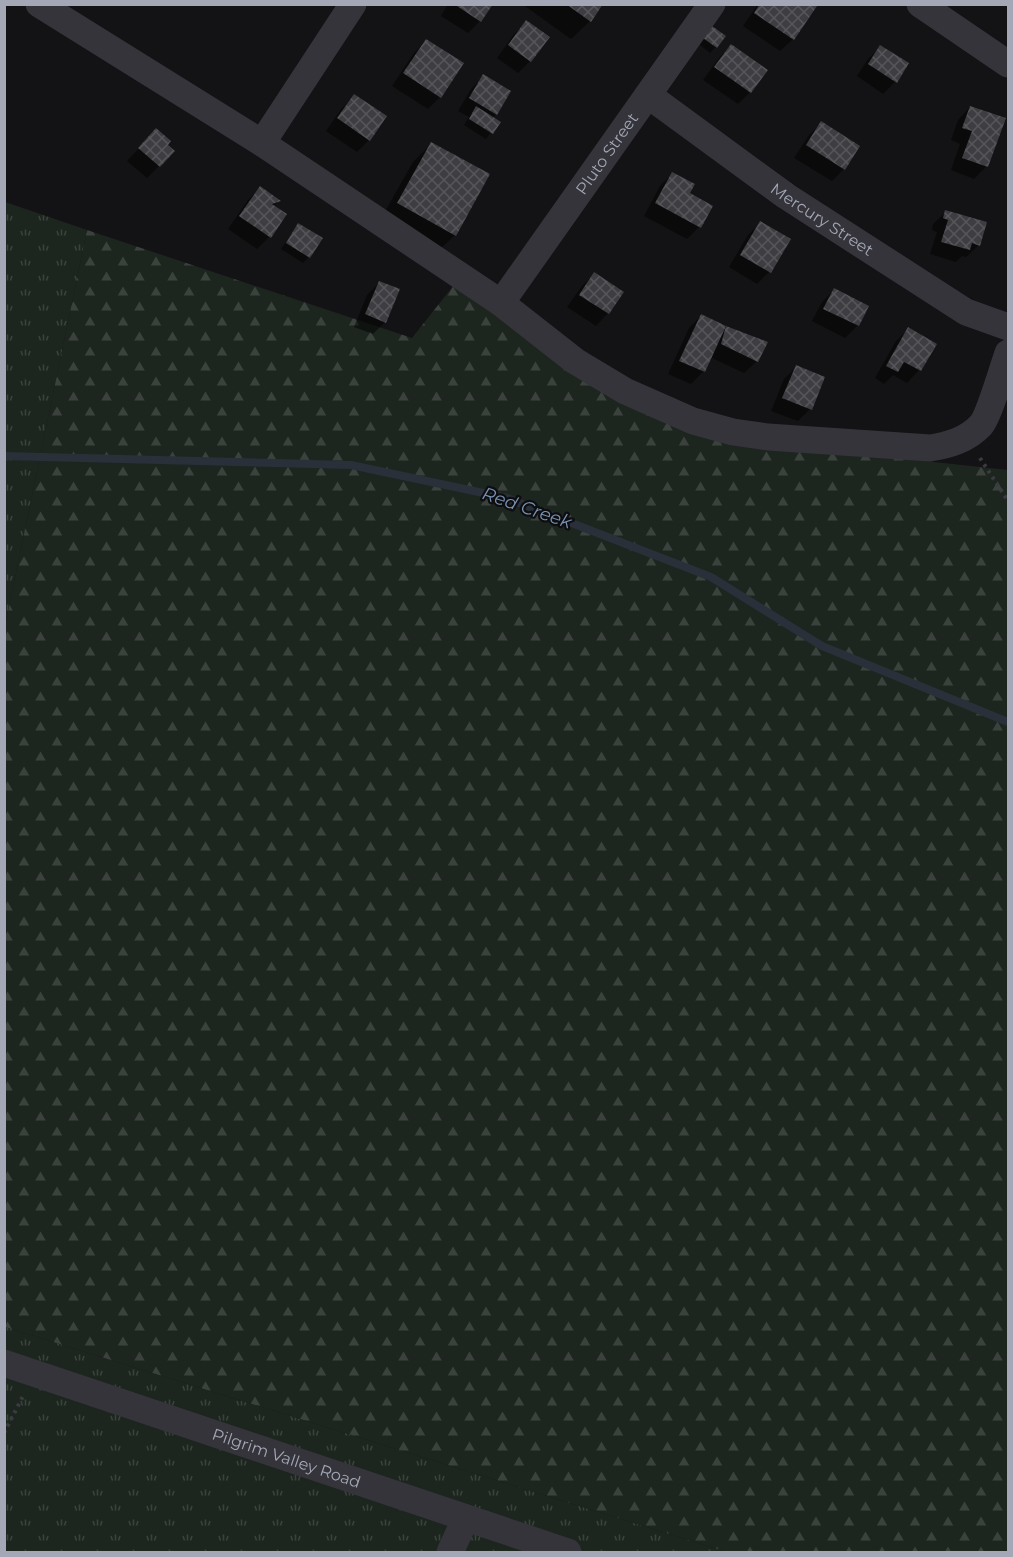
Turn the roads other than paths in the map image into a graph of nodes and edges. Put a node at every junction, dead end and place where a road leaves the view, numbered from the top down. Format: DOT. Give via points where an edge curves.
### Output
graph roads {
  1 [pos="39,4"];
  2 [pos="353,4"];
  3 [pos="712,4"];
  4 [pos="920,4"];
  5 [pos="1008,64"];
  6 [pos="648,95"];
  7 [pos="262,143"];
  8 [pos="501,303"];
  9 [pos="1008,327"];
  10 [pos="1008,353"];
  11 [pos="4,1364"];
  12 [pos="466,1518"];
  13 [pos="450,1552"];
  14 [pos="568,1552"];
  1 -- 7 [label="street"];
  2 -- 7 [label="street"];
  3 -- 6 [label="street, Pluto Street"];
  4 -- 5 [label="street"];
  6 -- 8 [label="street, Pluto Street"];
  6 -- 9 [label="street, Mercury Street" via="816,216 966,312"];
  7 -- 8 [label="street"];
  8 -- 10 [label="street" via="575,361 625,391 693,421 768,437 930,448 951,444 983,423"];
  11 -- 12 [label="street, Pilgrim Valley Road"];
  12 -- 13 [label="street"];
  12 -- 14 [label="street, Pilgrim Valley Road"];
}
